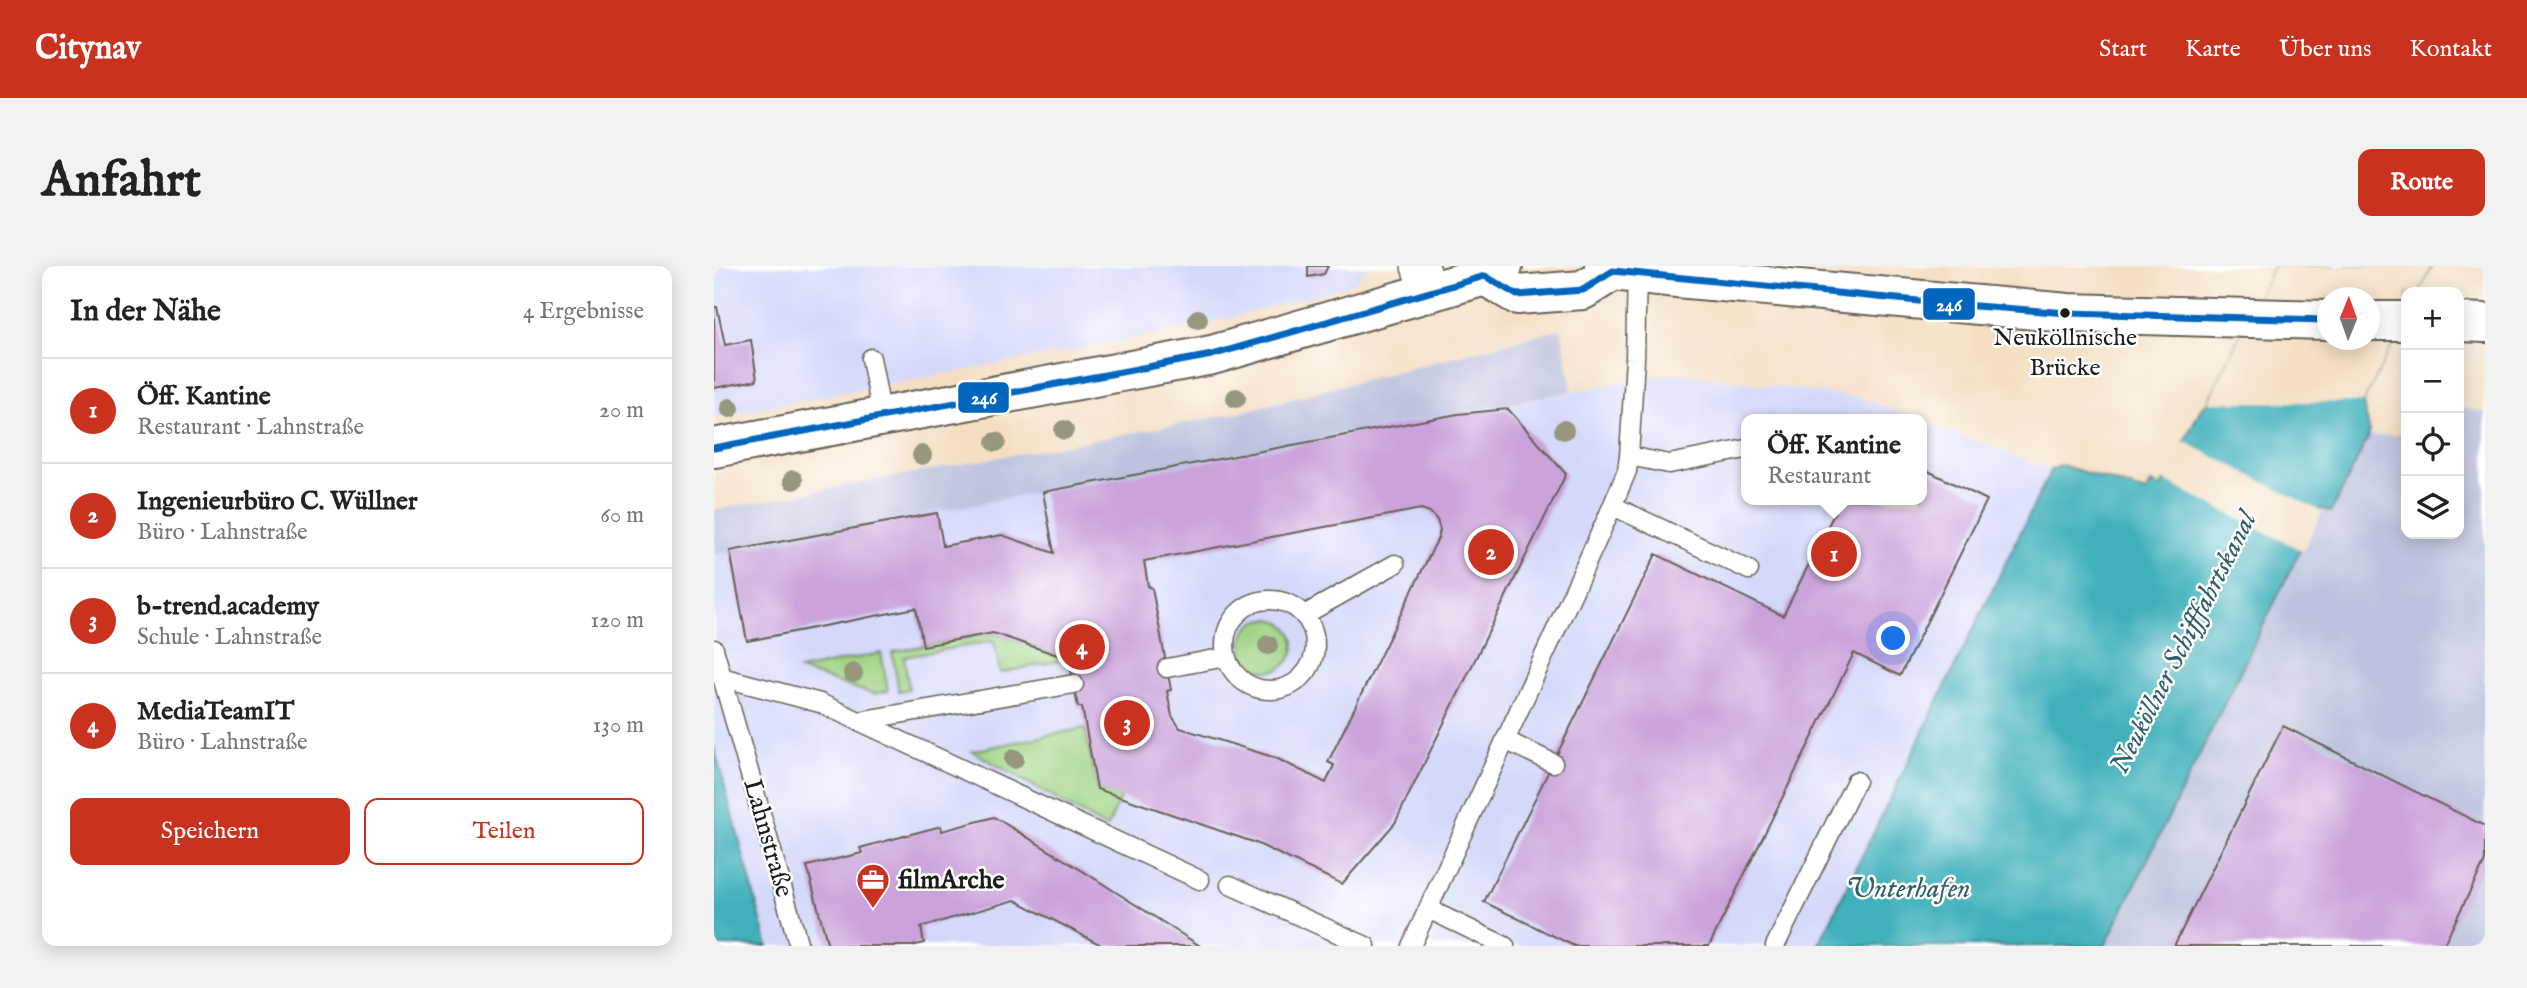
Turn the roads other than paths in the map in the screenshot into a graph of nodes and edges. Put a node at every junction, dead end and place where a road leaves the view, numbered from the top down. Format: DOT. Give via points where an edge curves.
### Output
graph roads {
  1 [pos="1490,269"];
  2 [pos="1618,270"];
  3 [pos="1425,280"];
  4 [pos="2317,320"];
  5 [pos="2464,322"];
  6 [pos="2485,323"];
  7 [pos="871,358"];
  8 [pos="882,417"];
  9 [pos="714,448"];
  10 [pos="1741,450"];
  11 [pos="1629,456"];
  12 [pos="1613,506"];
  13 [pos="1395,564"];
  14 [pos="1749,570"];
  15 [pos="1304,615"];
  16 [pos="714,649"];
  17 [pos="1226,657"];
  18 [pos="1167,668"];
  19 [pos="722,677"];
  20 [pos="1073,684"];
  21 [pos="858,721"];
  22 [pos="1505,740"];
  23 [pos="1553,763"];
  24 [pos="1856,780"];
  25 [pos="1200,880"];
  26 [pos="1230,885"];
  27 [pos="1428,909"];
  28 [pos="799,946"];
  29 [pos="1366,946"];
  30 [pos="1411,946"];
  31 [pos="1505,946"];
  32 [pos="1775,946"];
  1 -- 2 [label="street" via="1517,295 1583,290"];
  1 -- 3 [label="street"];
  2 -- 4 [label="street" via="2068,313"];
  2 -- 11 [label="lane" via="1635,359"];
  3 -- 8 [label="street" via="1212,355"];
  5 -- 6 [label="street"];
  7 -- 8 [label="lane"];
  8 -- 9 [label="street"];
  10 -- 11 [label="lane" via="1669,464"];
  11 -- 12 [label="lane"];
  12 -- 14 [label="lane"];
  12 -- 22 [label="lane"];
  13 -- 15 [label="lane"];
  15 -- 17 [label="lane" via="1276,600 1245,606 1226,631"];
  15 -- 17 [label="lane" via="1312,628 1313,660 1294,685 1279,691 1248,686 1235,676"];
  16 -- 19 [label="lane, Lahnstraße"];
  17 -- 18 [label="lane"];
  19 -- 21 [label="lane" via="820,703"];
  19 -- 28 [label="lane, Lahnstraße"];
  20 -- 21 [label="lane"];
  21 -- 25 [label="lane"];
  22 -- 23 [label="lane"];
  22 -- 27 [label="lane"];
  24 -- 32 [label="lane"];
  26 -- 29 [label="lane"];
  27 -- 30 [label="lane"];
  27 -- 31 [label="lane"];
}
